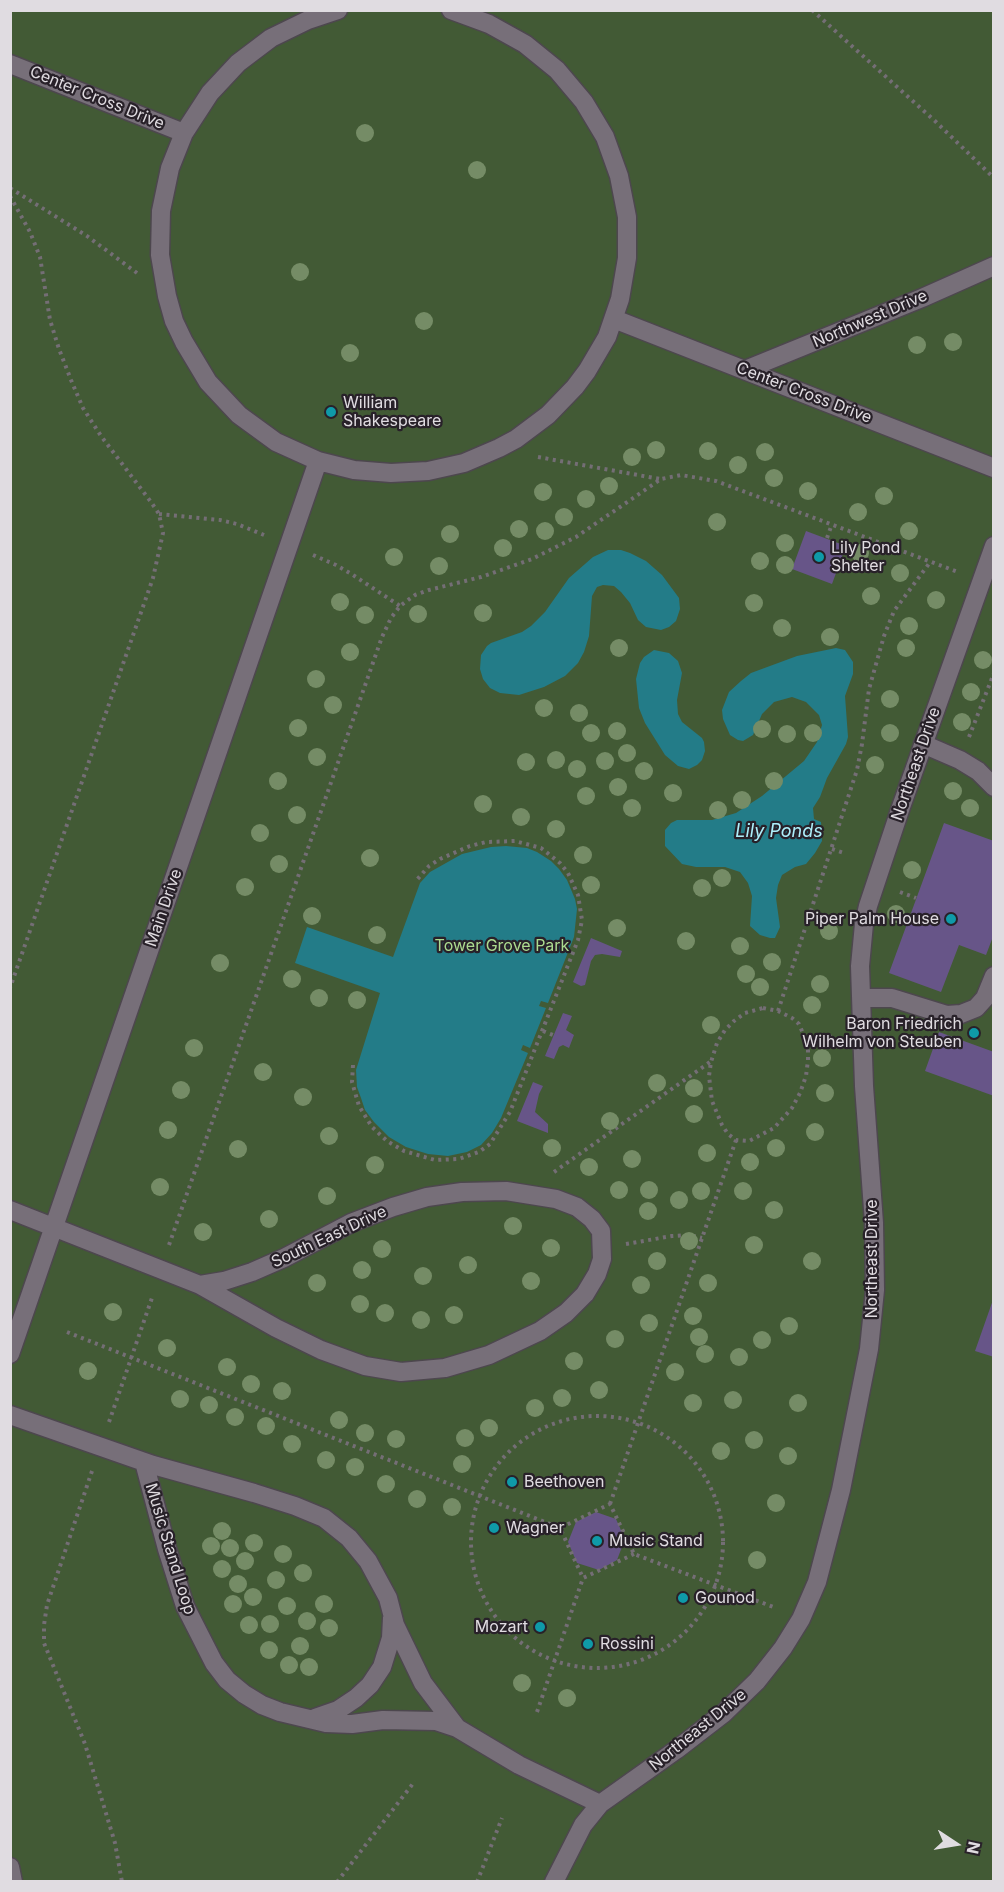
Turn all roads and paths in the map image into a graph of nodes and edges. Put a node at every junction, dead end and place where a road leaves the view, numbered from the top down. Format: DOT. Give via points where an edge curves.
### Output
graph roads {
  1 [pos="338,10"];
  2 [pos="451,10"];
  3 [pos="812,10"];
  4 [pos="10,64"];
  5 [pos="184,133"];
  6 [pos="993,178"];
  7 [pos="10,188"];
  8 [pos="10,196"];
  9 [pos="124,263"];
  10 [pos="993,266"];
  11 [pos="614,319"];
  12 [pos="745,370"];
  13 [pos="545,459"];
  14 [pos="318,461"];
  15 [pos="993,468"];
  16 [pos="661,479"];
  17 [pos="159,514"];
  18 [pos="237,524"];
  19 [pos="832,524"];
  20 [pos="826,538"];
  21 [pos="993,546"];
  22 [pos="931,561"];
  23 [pos="336,565"];
  24 [pos="956,571"];
  25 [pos="400,606"];
  26 [pos="993,673"];
  27 [pos="923,744"];
  28 [pos="960,760"];
  29 [pos="993,787"];
  30 [pos="832,849"];
  31 [pos="844,853"];
  32 [pos="415,882"];
  33 [pos="993,976"];
  34 [pos="10,988"];
  35 [pos="862,998"];
  36 [pos="778,1011"];
  37 [pos="543,1030"];
  38 [pos="553,1035"];
  39 [pos="711,1062"];
  40 [pos="353,1065"];
  41 [pos="736,1140"];
  42 [pos="557,1170"];
  43 [pos="10,1210"];
  44 [pos="54,1228"];
  45 [pos="174,1230"];
  46 [pos="702,1238"];
  47 [pos="634,1242"];
  48 [pos="200,1285"];
  49 [pos="148,1307"];
  50 [pos="67,1332"];
  51 [pos="10,1354"];
  52 [pos="131,1358"];
  53 [pos="114,1408"];
  54 [pos="10,1415"];
  55 [pos="638,1424"];
  56 [pos="144,1462"];
  57 [pos="85,1493"];
  58 [pos="480,1496"];
  59 [pos="610,1504"];
  60 [pos="560,1528"];
  61 [pos="634,1554"];
  62 [pos="584,1578"];
  63 [pos="715,1584"];
  64 [pos="762,1602"];
  65 [pos="392,1612"];
  66 [pos="555,1661"];
  67 [pos="537,1712"];
  68 [pos="307,1719"];
  69 [pos="457,1728"];
  70 [pos="415,1781"];
  71 [pos="600,1804"];
  72 [pos="502,1818"];
  73 [pos="10,1867"];
  74 [pos="13,1881"];
  75 [pos="122,1881"];
  76 [pos="337,1881"];
  77 [pos="477,1881"];
  78 [pos="554,1881"];
  1 -- 5 [label="street, Center Cross Drive" via="290,28 254,50 210,93"];
  2 -- 11 [label="street, Center Cross Drive" via="508,33 542,56 584,102 605,137 619,176 627,217 627,258"];
  3 -- 6 [label="path"];
  4 -- 5 [label="street, Center Cross Drive"];
  5 -- 14 [label="street, Center Cross Drive" via="170,168 161,211 160,255 174,321 201,372 239,415 276,442"];
  7 -- 9 [label="path"];
  8 -- 17 [label="path" via="40,257 58,349 83,408"];
  10 -- 12 [label="street, Northwest Drive"];
  11 -- 12 [label="street, Center Cross Drive"];
  11 -- 14 [label="street, Center Cross Drive" via="598,354 568,394 533,428 499,448 464,463 410,473 372,473"];
  12 -- 15 [label="street, Center Cross Drive"];
  13 -- 16 [label="path"];
  14 -- 44 [label="street, Main Drive"];
  16 -- 19 [label="path" via="681,475 716,481"];
  16 -- 25 [label="path" via="552,550 510,568 429,590"];
  17 -- 18 [label="path"];
  17 -- 34 [label="path" via="163,533 153,578"];
  19 -- 20 [label="path"];
  19 -- 22 [label="path"];
  21 -- 27 [label="street, Northeast Drive"];
  22 -- 24 [label="path"];
  22 -- 30 [label="path" via="894,611 884,636 869,689 857,770"];
  23 -- 25 [label="path"];
  25 -- 45 [label="path" via="382,637"];
  26 -- 28 [label="path"];
  27 -- 28 [label="street"];
  27 -- 35 [label="street, Northeast Drive" via="868,906 862,946"];
  28 -- 29 [label="street"];
  30 -- 31 [label="path"];
  30 -- 36 [label="path"];
  32 -- 37 [label="path" via="421,872 440,858 486,842 529,844 560,863 578,895 581,931"];
  33 -- 35 [label="street" via="985,998 976,1008 961,1014 947,1015 892,998"];
  35 -- 71 [label="street, Northeast Drive" via="875,1290 869,1349 841,1490 817,1581 801,1619 757,1681 724,1713"];
  36 -- 39 [label="path" via="763,1008 745,1013 725,1030"];
  36 -- 41 [label="path" via="799,1024 808,1045 800,1093 774,1128 750,1141"];
  37 -- 38 [label="path"];
  37 -- 40 [label="path" via="504,1124 479,1152 459,1159 435,1160 387,1142 359,1106 352,1082"];
  39 -- 41 [label="path" via="712,1101 722,1125"];
  39 -- 42 [label="path"];
  41 -- 46 [label="path"];
  43 -- 44 [label="street, South East Drive"];
  44 -- 48 [label="street, South East Drive"];
  44 -- 51 [label="street, Main Drive"];
  46 -- 47 [label="path" via="672,1236"];
  46 -- 55 [label="path"];
  48 -- 48 [label="street, South East Drive" via="285,1333 364,1366 401,1371 445,1368 489,1355 540,1331 566,1313 585,1294 597,1274 602,1259 601,1232 577,1207 556,1199 506,1191 462,1192 393,1207 351,1223 252,1272"];
  49 -- 52 [label="path"];
  50 -- 52 [label="path"];
  52 -- 53 [label="path"];
  52 -- 58 [label="path"];
  54 -- 56 [label="street, Music Stand Loop"];
  55 -- 58 [label="path" via="615,1417 584,1416 538,1430 499,1462"];
  55 -- 59 [label="path"];
  55 -- 63 [label="path" via="678,1445 708,1483 719,1510 723,1540"];
  56 -- 65 [label="street, Music Stand Loop" via="254,1493 324,1518 349,1538 368,1561"];
  56 -- 68 [label="street, Music Stand Loop" via="185,1606 214,1663 226,1680 262,1705"];
  57 -- 75 [label="path" via="47,1605 44,1643 85,1744 115,1843"];
  58 -- 60 [label="path"];
  58 -- 66 [label="path" via="471,1542 473,1569 484,1599 514,1637"];
  59 -- 60 [label="path"];
  59 -- 61 [label="path"];
  60 -- 62 [label="path"];
  61 -- 62 [label="path"];
  61 -- 63 [label="path"];
  62 -- 66 [label="path"];
  63 -- 64 [label="path"];
  63 -- 66 [label="path" via="693,1624 652,1656 606,1668 582,1668"];
  65 -- 68 [label="street, Music Stand Loop" via="391,1638 382,1667 370,1685 338,1710"];
  65 -- 69 [label="street, Music Stand Loop" via="423,1683"];
  66 -- 67 [label="path"];
  68 -- 69 [label="street, Music Stand Loop" via="352,1724 436,1721"];
  69 -- 71 [label="street, Music Stand Loop" via="519,1765"];
  70 -- 76 [label="path"];
  71 -- 78 [label="street, Northeast Drive" via="583,1825"];
  72 -- 77 [label="path"];
  73 -- 74 [label="street"];
}
